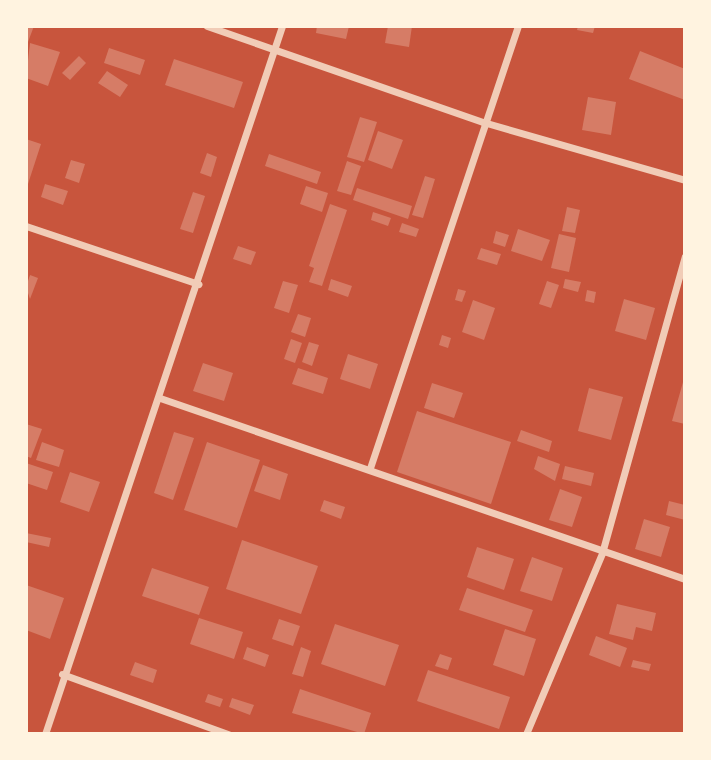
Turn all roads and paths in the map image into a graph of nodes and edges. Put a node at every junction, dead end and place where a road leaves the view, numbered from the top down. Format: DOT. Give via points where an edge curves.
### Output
graph roads {
  1 [pos="207,26"];
  2 [pos="282,26"];
  3 [pos="518,26"];
  4 [pos="274,50"];
  5 [pos="483,122"];
  6 [pos="685,180"];
  7 [pos="26,226"];
  8 [pos="685,256"];
  9 [pos="198,284"];
  10 [pos="160,398"];
  11 [pos="370,468"];
  12 [pos="602,553"];
  13 [pos="685,579"];
  14 [pos="62,674"];
  15 [pos="45,734"];
  16 [pos="228,734"];
  17 [pos="526,734"];
  1 -- 4 [label="street"];
  2 -- 4 [label="street"];
  3 -- 5 [label="street"];
  4 -- 5 [label="street"];
  4 -- 9 [label="street"];
  5 -- 6 [label="street"];
  5 -- 11 [label="street"];
  7 -- 9 [label="street"];
  8 -- 12 [label="street"];
  9 -- 10 [label="street"];
  10 -- 11 [label="street"];
  10 -- 14 [label="street"];
  11 -- 12 [label="street"];
  12 -- 13 [label="street"];
  12 -- 17 [label="street"];
  14 -- 15 [label="street"];
  14 -- 16 [label="street"];
}
